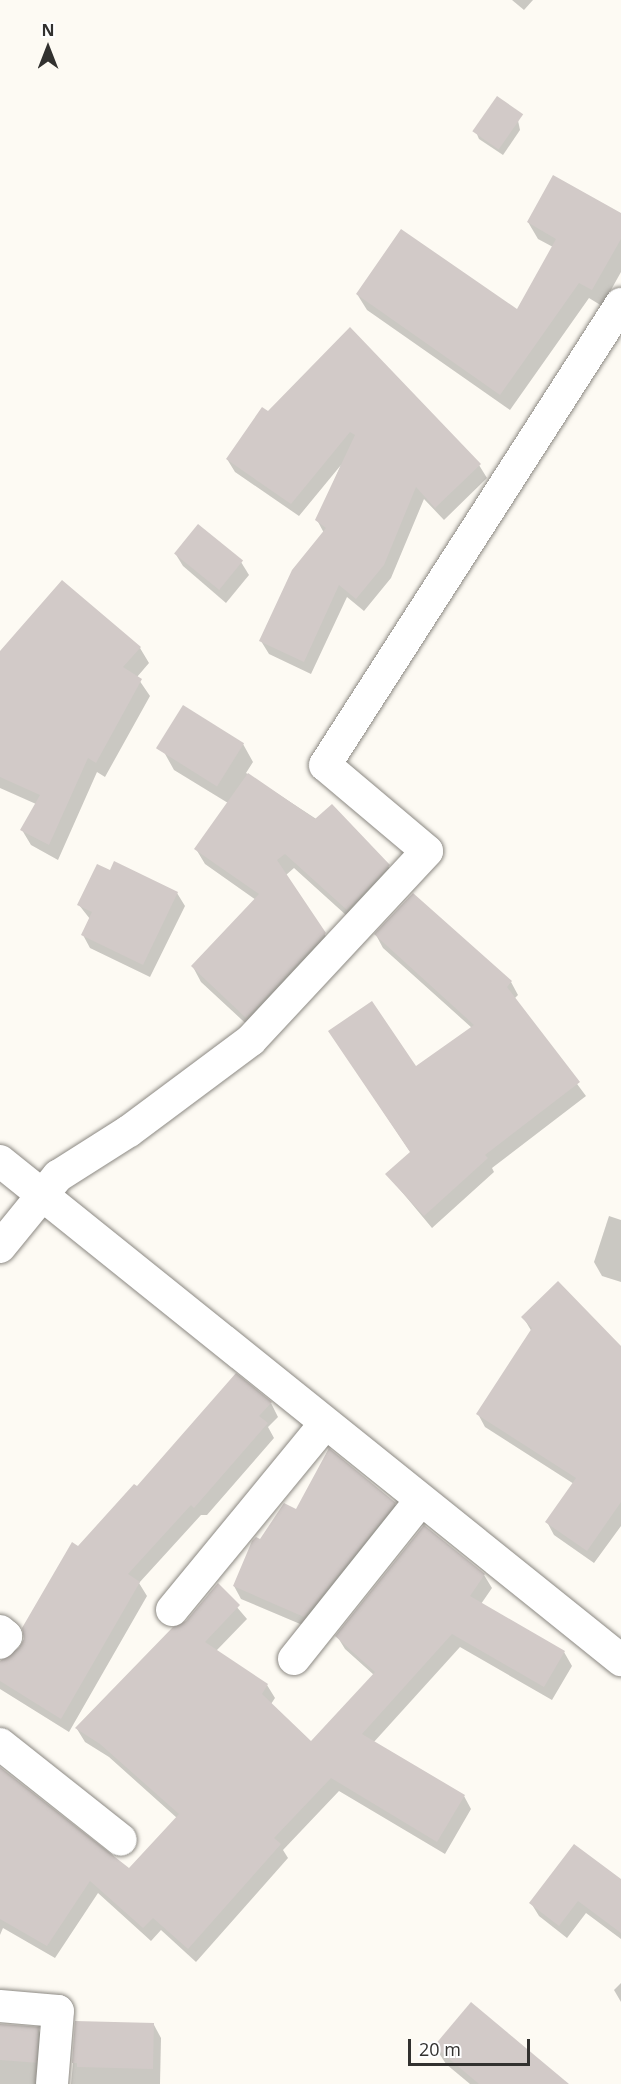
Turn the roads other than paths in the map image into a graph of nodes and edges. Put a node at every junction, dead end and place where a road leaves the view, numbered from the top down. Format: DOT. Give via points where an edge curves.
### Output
graph roads {
  1 [pos="621,304"];
  2 [pos="0,1161"];
  3 [pos="40,1194"];
  4 [pos="0,1247"];
  5 [pos="325,1424"];
  6 [pos="422,1500"];
  7 [pos="172,1610"];
  8 [pos="0,1631"];
  9 [pos="0,1643"];
  10 [pos="294,1659"];
  11 [pos="621,1660"];
  12 [pos="0,1744"];
  13 [pos="121,1840"];
  14 [pos="0,2006"];
  15 [pos="52,2084"];
  1 -- 3 [label="street" via="325,765 427,850 251,1040 129,1131 58,1176"];
  2 -- 3 [label="street"];
  3 -- 4 [label="street"];
  3 -- 5 [label="street"];
  5 -- 6 [label="street"];
  5 -- 7 [label="street"];
  6 -- 10 [label="street"];
  6 -- 11 [label="street"];
  8 -- 9 [label="street" via="6,1636"];
  12 -- 13 [label="street"];
  14 -- 15 [label="street" via="58,2011"];
}
